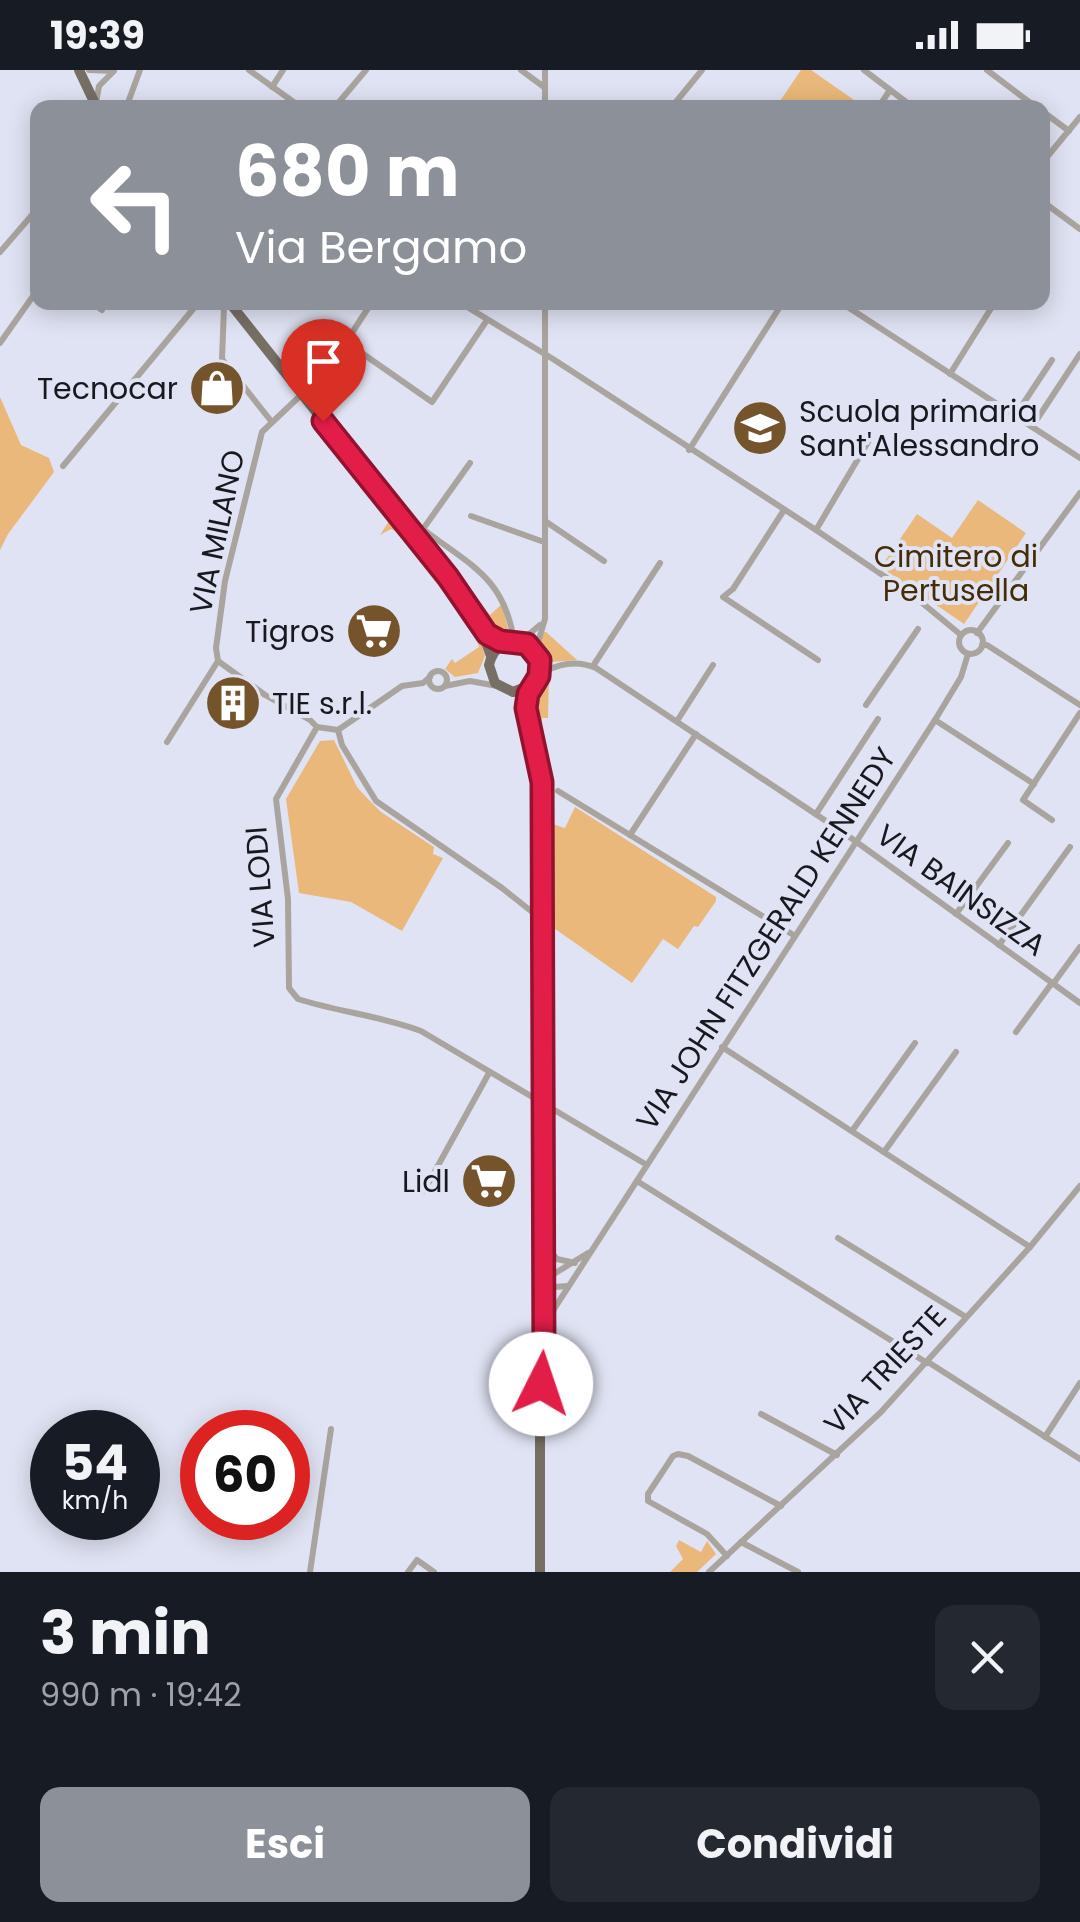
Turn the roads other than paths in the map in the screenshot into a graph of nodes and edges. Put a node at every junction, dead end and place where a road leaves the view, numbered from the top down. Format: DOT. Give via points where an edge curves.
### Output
graph roads {
  1 [pos="78,70"];
  2 [pos="89,70"];
  3 [pos="115,70"];
  4 [pos="128,70"];
  5 [pos="140,70"];
  6 [pos="248,70"];
  7 [pos="283,70"];
  8 [pos="366,70"];
  9 [pos="521,70"];
  10 [pos="545,70"];
  11 [pos="702,70"];
  12 [pos="864,70"];
  13 [pos="987,70"];
  14 [pos="104,72"];
  15 [pos="135,81"];
  16 [pos="272,86"];
  17 [pos="545,88"];
  18 [pos="890,90"];
  19 [pos="90,92"];
  20 [pos="94,100"];
  21 [pos="98,100"];
  22 [pos="127,100"];
  23 [pos="291,100"];
  24 [pos="341,100"];
  25 [pos="546,100"];
  26 [pos="678,100"];
  27 [pos="883,100"];
  28 [pos="903,100"];
  29 [pos="1028,100"];
  30 [pos="1050,117"];
  31 [pos="1080,117"];
  32 [pos="1069,131"];
  33 [pos="1050,154"];
  34 [pos="1050,207"];
  35 [pos="30,217"];
  36 [pos="1080,228"];
  37 [pos="0,252"];
  38 [pos="30,301"];
  39 [pos="192,310"];
  40 [pos="224,310"];
  41 [pos="235,310"];
  42 [pos="367,310"];
  43 [pos="471,310"];
  44 [pos="544,310"];
  45 [pos="778,310"];
  46 [pos="852,310"];
  47 [pos="990,310"];
  48 [pos="487,320"];
  49 [pos="0,342"];
  50 [pos="1080,354"];
  51 [pos="544,355"];
  52 [pos="1052,360"];
  53 [pos="950,374"];
  54 [pos="302,394"];
  55 [pos="1015,416"];
  56 [pos="271,421"];
  57 [pos="1032,427"];
  58 [pos="871,437"];
  59 [pos="690,450"];
  60 [pos="1080,458"];
  61 [pos="470,462"];
  62 [pos="64,466"];
  63 [pos="1080,493"];
  64 [pos="784,510"];
  65 [pos="472,516"];
  66 [pos="544,521"];
  67 [pos="816,530"];
  68 [pos="544,542"];
  69 [pos="604,561"];
  70 [pos="660,563"];
  71 [pos="544,609"];
  72 [pos="480,626"];
  73 [pos="918,629"];
  74 [pos="977,633"];
  75 [pos="961,635"];
  76 [pos="515,641"];
  77 [pos="982,645"];
  78 [pos="968,654"];
  79 [pos="538,656"];
  80 [pos="490,660"];
  81 [pos="818,660"];
  82 [pos="218,661"];
  83 [pos="560,665"];
  84 [pos="713,665"];
  85 [pos="593,666"];
  86 [pos="446,674"];
  87 [pos="430,677"];
  88 [pos="536,680"];
  89 [pos="460,682"];
  90 [pos="470,682"];
  91 [pos="416,684"];
  92 [pos="444,686"];
  93 [pos="435,688"];
  94 [pos="504,690"];
  95 [pos="866,705"];
  96 [pos="1080,709"];
  97 [pos="878,718"];
  98 [pos="934,720"];
  99 [pos="677,721"];
  100 [pos="317,727"];
  101 [pos="338,730"];
  102 [pos="696,734"];
  103 [pos="167,742"];
  104 [pos="538,759"];
  105 [pos="1034,784"];
  106 [pos="542,786"];
  107 [pos="816,814"];
  108 [pos="1052,820"];
  109 [pos="630,836"];
  110 [pos="854,840"];
  111 [pos="1008,843"];
  112 [pos="1070,847"];
  113 [pos="956,914"];
  114 [pos="542,920"];
  115 [pos="795,936"];
  116 [pos="999,945"];
  117 [pos="1080,947"];
  118 [pos="1053,984"];
  119 [pos="1080,1003"];
  120 [pos="1016,1032"];
  121 [pos="915,1043"];
  122 [pos="722,1047"];
  123 [pos="956,1052"];
  124 [pos="488,1073"];
  125 [pos="542,1104"];
  126 [pos="852,1131"];
  127 [pos="542,1143"];
  128 [pos="884,1152"];
  129 [pos="647,1165"];
  130 [pos="636,1182"];
  131 [pos="1080,1186"];
  132 [pos="424,1191"];
  133 [pos="538,1206"];
  134 [pos="838,1238"];
  135 [pos="544,1243"];
  136 [pos="596,1246"];
  137 [pos="1030,1248"];
  138 [pos="576,1263"];
  139 [pos="544,1280"];
  140 [pos="569,1286"];
  141 [pos="966,1316"];
  142 [pos="540,1330"];
  143 [pos="927,1362"];
  144 [pos="1080,1383"];
  145 [pos="761,1414"];
  146 [pos="331,1429"];
  147 [pos="1045,1436"];
  148 [pos="837,1455"];
  149 [pos="1080,1459"];
  150 [pos="781,1506"];
  151 [pos="741,1542"];
  152 [pos="726,1556"];
  153 [pos="310,1572"];
  154 [pos="408,1572"];
  155 [pos="434,1572"];
  156 [pos="540,1572"];
  157 [pos="709,1572"];
  158 [pos="798,1572"];
  1 -- 19 [label="main road"];
  2 -- 14 [label="street"];
  3 -- 14 [label="street"];
  3 -- 21 [label="street" via="99,86"];
  4 -- 15 [label="street"];
  5 -- 15 [label="street"];
  6 -- 16 [label="street"];
  7 -- 16 [label="street"];
  8 -- 24 [label="street"];
  9 -- 17 [label="street"];
  10 -- 17 [label="street"];
  11 -- 26 [label="street"];
  12 -- 18 [label="street"];
  13 -- 29 [label="street"];
  14 -- 19 [label="street"];
  15 -- 22 [label="street"];
  16 -- 23 [label="street"];
  17 -- 25 [label="street"];
  18 -- 27 [label="street"];
  18 -- 28 [label="street"];
  19 -- 20 [label="main road"];
  30 -- 32 [label="street"];
  31 -- 32 [label="street"];
  32 -- 33 [label="street"];
  34 -- 36 [label="street"];
  35 -- 37 [label="street"];
  38 -- 49 [label="street"];
  39 -- 62 [label="street"];
  40 -- 56 [label="street" via="222,360"];
  41 -- 54 [label="main road"];
  42 -- 48 [label="street" via="346,342 432,402"];
  43 -- 48 [label="street"];
  44 -- 51 [label="street"];
  45 -- 59 [label="street"];
  46 -- 53 [label="street"];
  47 -- 53 [label="street"];
  48 -- 51 [label="street"];
  50 -- 57 [label="street"];
  51 -- 59 [label="street"];
  51 -- 66 [label="street"];
  52 -- 55 [label="street"];
  53 -- 55 [label="street"];
  54 -- 56 [label="street, VIA MILANO"];
  54 -- 72 [label="main road"];
  55 -- 57 [label="street"];
  56 -- 82 [label="street, VIA MILANO" via="262,432 225,581"];
  57 -- 60 [label="street"];
  58 -- 67 [label="street"];
  59 -- 64 [label="street"];
  61 -- 76 [label="street" via="424,529 486,577 505,602"];
  63 -- 74 [label="street"];
  64 -- 67 [label="street"];
  64 -- 81 [label="street" via="723,597"];
  65 -- 68 [label="street"];
  66 -- 68 [label="street"];
  66 -- 69 [label="street"];
  67 -- 75 [label="street"];
  68 -- 71 [label="street"];
  70 -- 85 [label="street"];
  71 -- 76 [label="street" via="539,627"];
  71 -- 79 [label="street"];
  72 -- 76 [label="main road" via="492,638"];
  72 -- 80 [label="main road"];
  73 -- 95 [label="street"];
  74 -- 75 [label="street"];
  74 -- 77 [label="street"];
  75 -- 78 [label="street" via="960,647"];
  76 -- 79 [label="main road"];
  76 -- 80 [label="main road" via="500,645"];
  77 -- 78 [label="street"];
  77 -- 96 [label="street"];
  78 -- 98 [label="street, VIA JOHN FITZGERALD KENNEDY"];
  79 -- 83 [label="street"];
  79 -- 88 [label="main road"];
  80 -- 90 [label="street"];
  80 -- 94 [label="main road" via="492,678"];
  82 -- 100 [label="street"];
  82 -- 103 [label="street, VIA MILANO"];
  83 -- 85 [label="street"];
  83 -- 88 [label="street"];
  84 -- 99 [label="street"];
  85 -- 99 [label="street, VIA BAINSIZZA"];
  86 -- 87 [label="street"];
  86 -- 89 [label="street"];
  86 -- 92 [label="street"];
  87 -- 91 [label="street"];
  87 -- 93 [label="street"];
  88 -- 94 [label="main road" via="524,690"];
  88 -- 104 [label="main road" via="526,708"];
  89 -- 90 [label="street"];
  89 -- 92 [label="street"];
  90 -- 94 [label="street"];
  91 -- 93 [label="street"];
  91 -- 101 [label="street" via="402,686"];
  92 -- 93 [label="street"];
  94 -- 104 [label="main road" via="520,708"];
  96 -- 105 [label="street"];
  97 -- 107 [label="street"];
  98 -- 105 [label="street"];
  98 -- 110 [label="street, VIA JOHN FITZGERALD KENNEDY"];
  99 -- 102 [label="street, VIA BAINSIZZA"];
  100 -- 101 [label="street"];
  100 -- 124 [label="street, VIA LODI" via="276,799 288,899 289,988 298,999 421,1031"];
  101 -- 114 [label="street" via="376,801"];
  102 -- 107 [label="street, VIA BAINSIZZA"];
  102 -- 109 [label="street"];
  104 -- 106 [label="main road"];
  105 -- 108 [label="street" via="1023,800"];
  106 -- 109 [label="street"];
  106 -- 114 [label="main road"];
  107 -- 110 [label="street, VIA BAINSIZZA"];
  109 -- 115 [label="street"];
  110 -- 113 [label="street, VIA BAINSIZZA"];
  110 -- 115 [label="street, VIA JOHN FITZGERALD KENNEDY"];
  111 -- 113 [label="street"];
  112 -- 116 [label="street"];
  113 -- 116 [label="street, VIA BAINSIZZA"];
  114 -- 125 [label="main road"];
  115 -- 122 [label="street, VIA JOHN FITZGERALD KENNEDY"];
  116 -- 118 [label="street, VIA BAINSIZZA"];
  117 -- 118 [label="street"];
  118 -- 119 [label="street, VIA BAINSIZZA"];
  118 -- 120 [label="street"];
  121 -- 126 [label="street"];
  122 -- 126 [label="street"];
  122 -- 129 [label="street, VIA JOHN FITZGERALD KENNEDY"];
  123 -- 128 [label="street"];
  124 -- 125 [label="street"];
  124 -- 132 [label="street"];
  125 -- 127 [label="main road"];
  125 -- 129 [label="street"];
  126 -- 128 [label="street"];
  127 -- 133 [label="main road"];
  127 -- 135 [label="main road"];
  128 -- 137 [label="street"];
  129 -- 130 [label="street, VIA JOHN FITZGERALD KENNEDY"];
  130 -- 136 [label="street, VIA JOHN FITZGERALD KENNEDY"];
  130 -- 143 [label="street"];
  131 -- 137 [label="street, VIA TRIESTE"];
  133 -- 139 [label="street"];
  133 -- 142 [label="main road"];
  134 -- 141 [label="street"];
  135 -- 138 [label="street" via="557,1259"];
  135 -- 139 [label="main road"];
  136 -- 138 [label="street, VIA JOHN FITZGERALD KENNEDY"];
  136 -- 140 [label="street, VIA JOHN FITZGERALD KENNEDY"];
  137 -- 141 [label="street, VIA TRIESTE"];
  138 -- 139 [label="street, VIA JOHN FITZGERALD KENNEDY"];
  139 -- 140 [label="street"];
  139 -- 142 [label="main road"];
  140 -- 142 [label="street, VIA JOHN FITZGERALD KENNEDY"];
  141 -- 143 [label="street, VIA TRIESTE"];
  142 -- 156 [label="main road"];
  143 -- 147 [label="street"];
  143 -- 148 [label="street, VIA TRIESTE"];
  144 -- 147 [label="street"];
  145 -- 148 [label="street"];
  146 -- 153 [label="street"];
  147 -- 149 [label="street"];
  148 -- 150 [label="street, VIA TRIESTE"];
  150 -- 151 [label="street, VIA TRIESTE"];
  150 -- 152 [label="street" via="688,1456 673,1456 648,1501 707,1534"];
  151 -- 152 [label="street, VIA TRIESTE"];
  151 -- 158 [label="street"];
  152 -- 157 [label="street, VIA TRIESTE"];
  154 -- 155 [label="street" via="417,1560"];
}
